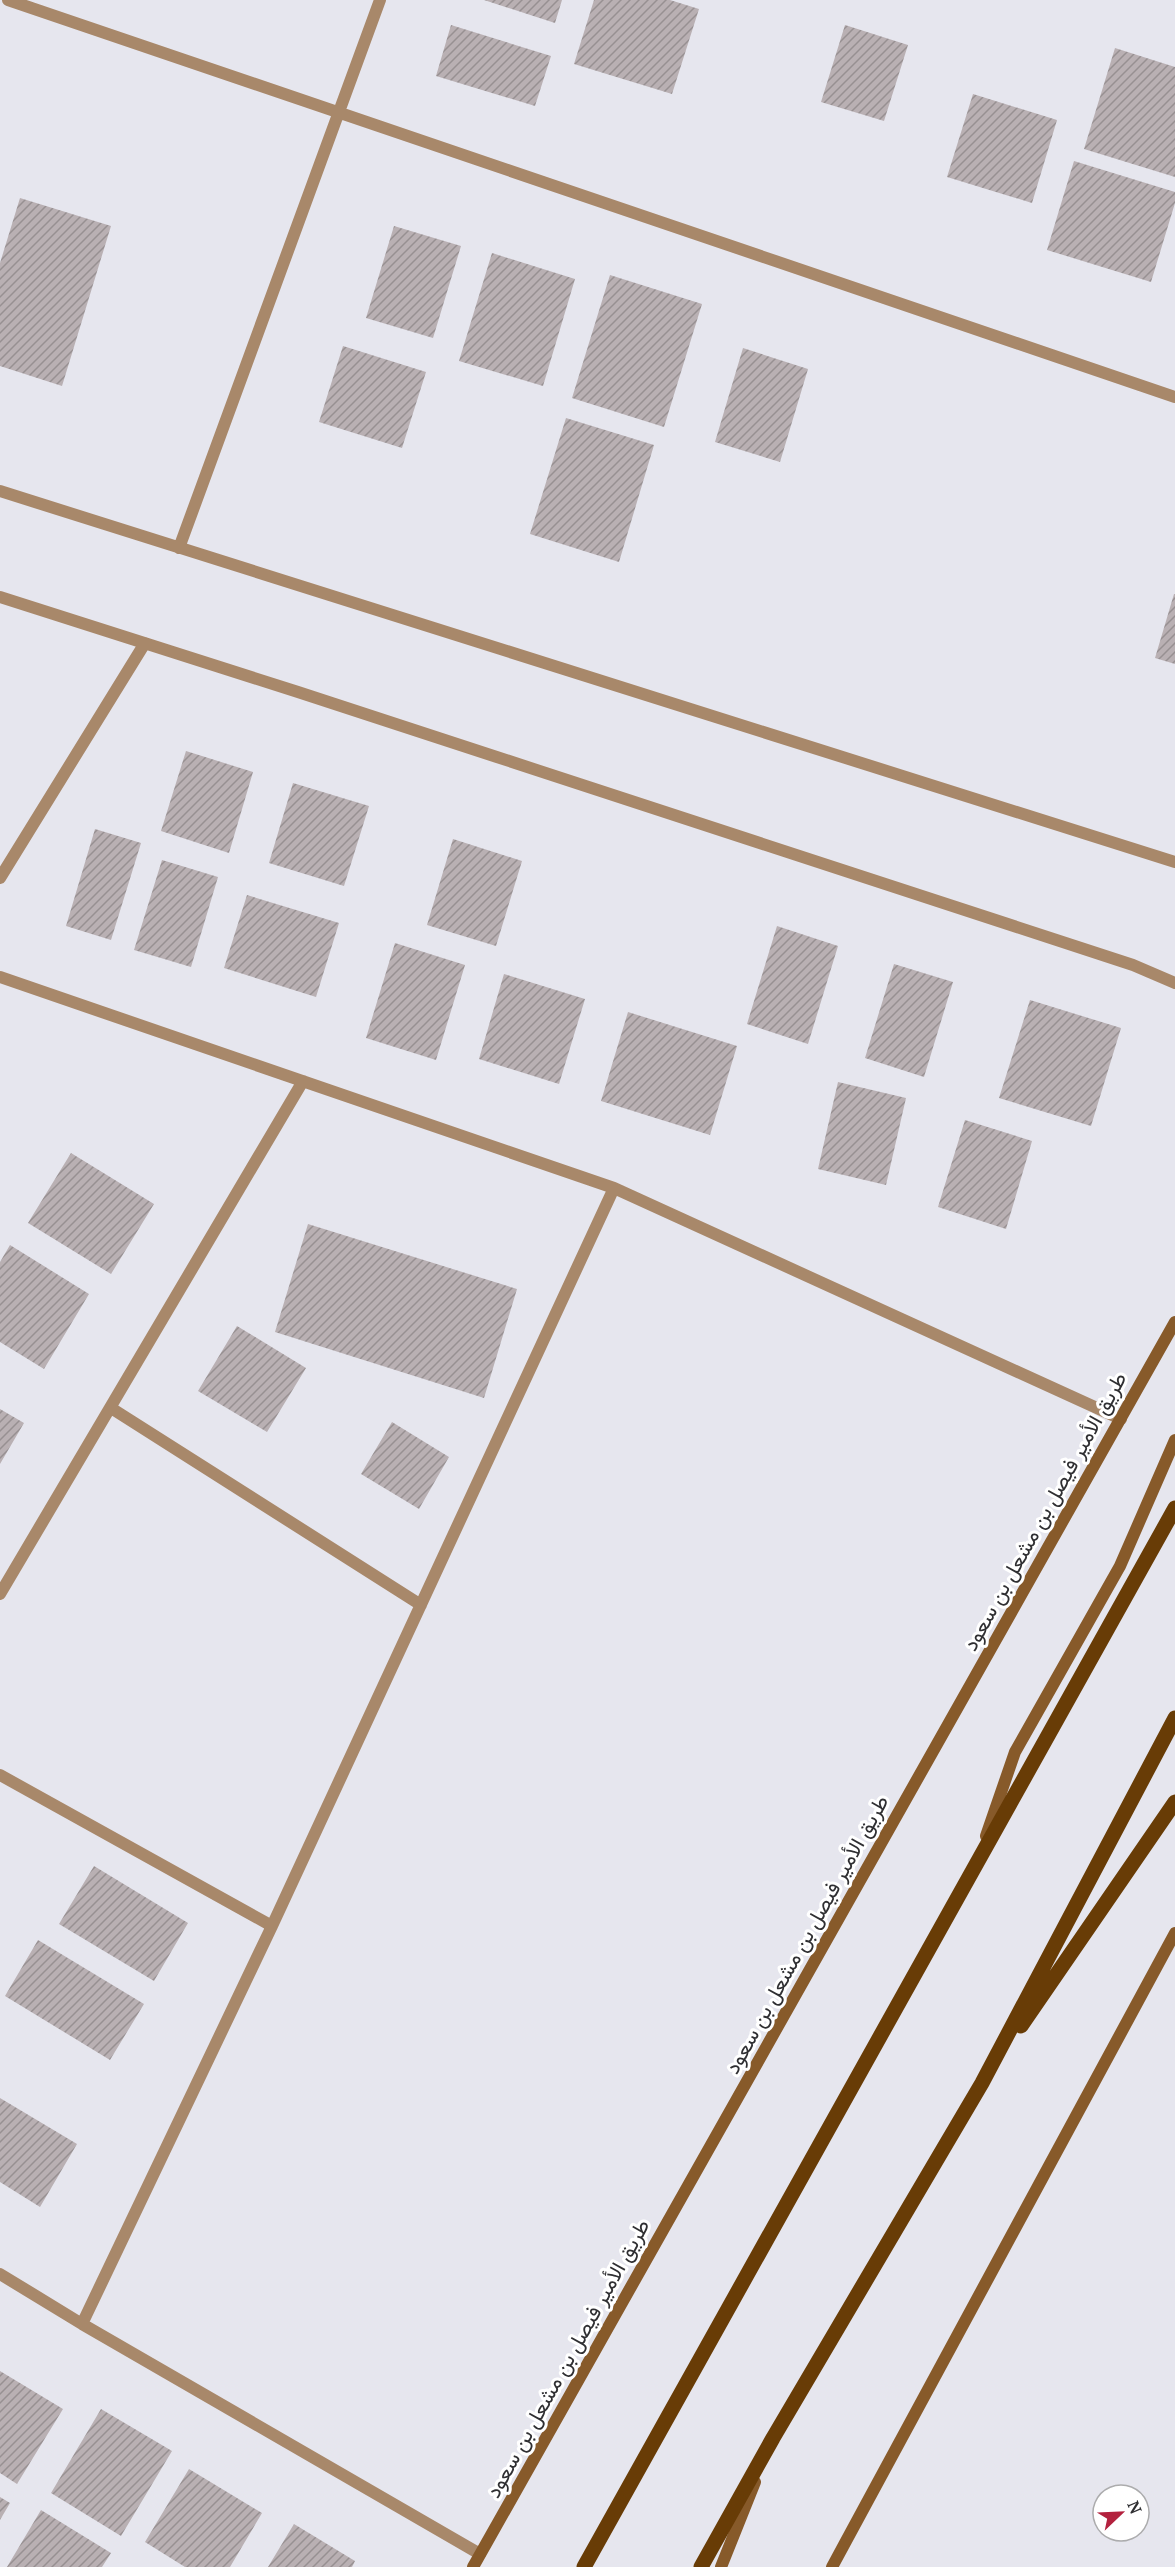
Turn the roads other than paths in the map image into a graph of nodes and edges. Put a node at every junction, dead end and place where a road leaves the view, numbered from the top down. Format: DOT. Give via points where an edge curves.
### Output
graph roads {
  1 [pos="8,0"];
  2 [pos="380,0"];
  3 [pos="339,114"];
  4 [pos="1175,397"];
  5 [pos="0,491"];
  6 [pos="179,548"];
  7 [pos="0,597"];
  8 [pos="145,643"];
  9 [pos="1175,862"];
  10 [pos="0,878"];
  11 [pos="0,977"];
  12 [pos="1175,982"];
  13 [pos="303,1081"];
  14 [pos="614,1188"];
  15 [pos="1175,1322"];
  16 [pos="111,1407"];
  17 [pos="1121,1419"];
  18 [pos="1175,1440"];
  19 [pos="1175,1508"];
  20 [pos="0,1594"];
  21 [pos="421,1605"];
  22 [pos="1175,1718"];
  23 [pos="0,1775"];
  24 [pos="1175,1802"];
  25 [pos="976,1864"];
  26 [pos="272,1926"];
  27 [pos="1175,1933"];
  28 [pos="982,2083"];
  29 [pos="0,2274"];
  30 [pos="82,2324"];
  31 [pos="773,2438"];
  32 [pos="480,2554"];
  33 [pos="473,2567"];
  34 [pos="584,2567"];
  35 [pos="701,2567"];
  36 [pos="721,2567"];
  37 [pos="832,2567"];
  1 -- 3 [label="street"];
  2 -- 3 [label="street"];
  3 -- 4 [label="street"];
  3 -- 6 [label="street"];
  5 -- 6 [label="street"];
  6 -- 9 [label="street"];
  7 -- 8 [label="street"];
  8 -- 10 [label="street"];
  8 -- 12 [label="street" via="1122,961"];
  11 -- 13 [label="street"];
  13 -- 14 [label="street"];
  13 -- 16 [label="street"];
  14 -- 17 [label="street"];
  14 -- 21 [label="street"];
  15 -- 17 [label="main road, طريق الأمير فيصل بن مشعل بن سعود"];
  16 -- 20 [label="street"];
  16 -- 21 [label="street"];
  17 -- 32 [label="main road, طريق الأمير فيصل بن مشعل بن سعود"];
  18 -- 25 [label="main road" via="1120,1566 1015,1752"];
  19 -- 25 [label="main road"];
  21 -- 26 [label="street"];
  22 -- 28 [label="main road"];
  23 -- 26 [label="street"];
  24 -- 28 [label="main road"];
  25 -- 34 [label="main road"];
  26 -- 30 [label="street"];
  27 -- 37 [label="main road"];
  28 -- 31 [label="main road"];
  29 -- 30 [label="street"];
  30 -- 32 [label="street"];
  31 -- 35 [label="main road"];
  31 -- 36 [label="main road"];
  32 -- 33 [label="main road, طريق الأمير فيصل بن مشعل بن سعود"];
}
